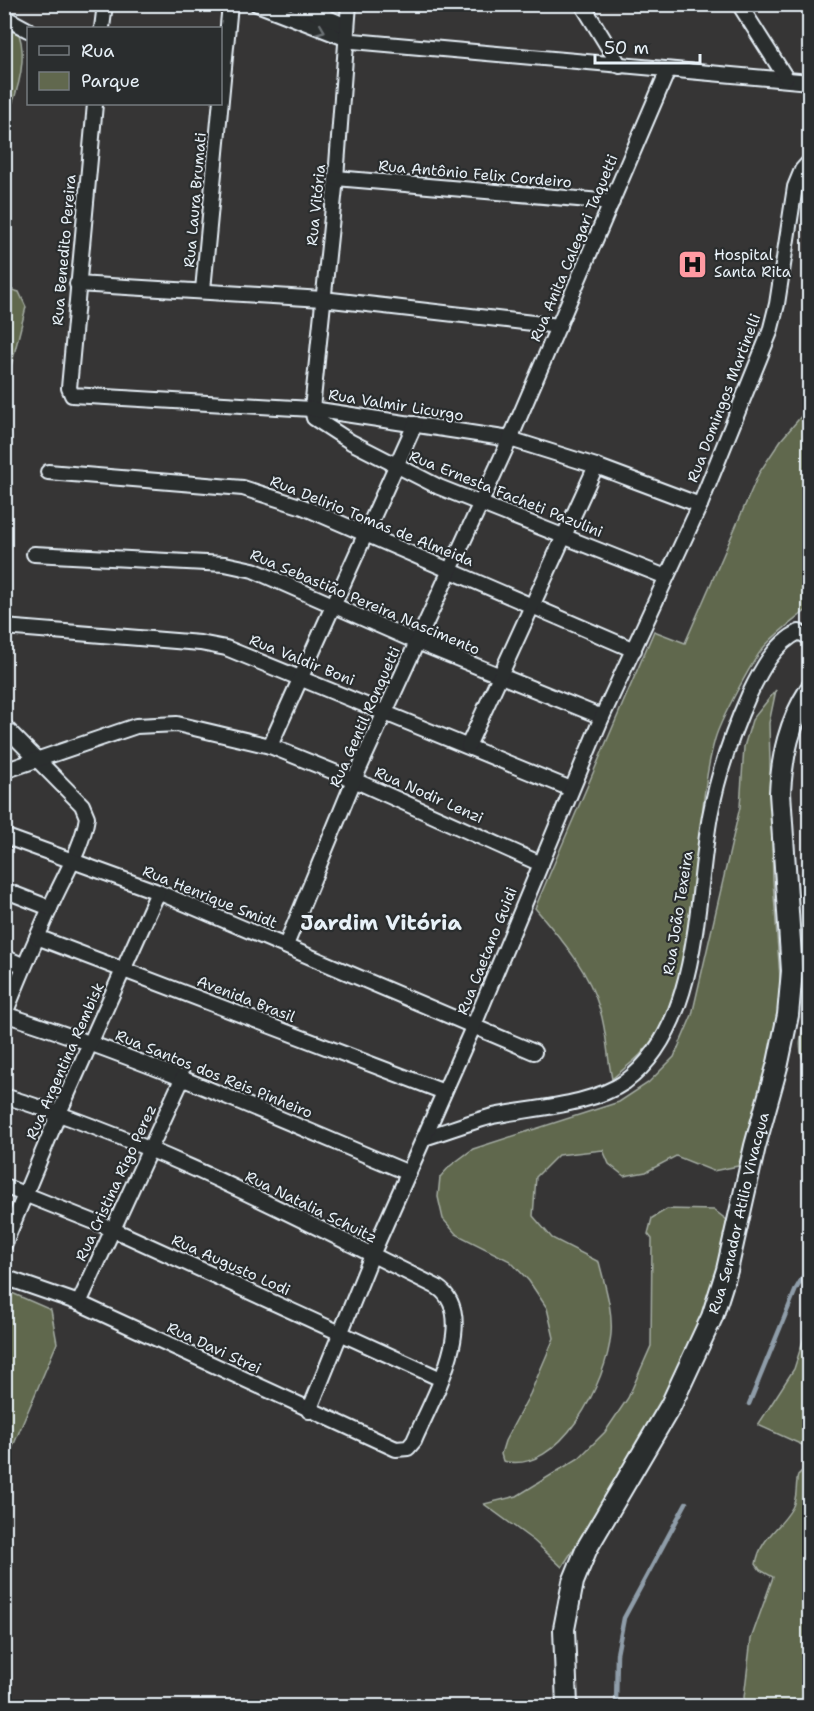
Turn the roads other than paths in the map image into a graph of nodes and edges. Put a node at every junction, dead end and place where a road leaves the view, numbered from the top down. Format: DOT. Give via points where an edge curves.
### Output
graph roads {
  1 [pos="5,4"];
  2 [pos="105,4"];
  3 [pos="230,4"];
  4 [pos="257,4"];
  5 [pos="296,4"];
  6 [pos="349,4"];
  7 [pos="582,4"];
  8 [pos="739,4"];
  9 [pos="5,17"];
  10 [pos="102,27"];
  11 [pos="27,29"];
  12 [pos="346,33"];
  13 [pos="620,66"];
  14 [pos="668,70"];
  15 [pos="786,78"];
  16 [pos="810,82"];
  17 [pos="222,92"];
  18 [pos="95,105"];
  19 [pos="221,105"];
  20 [pos="810,161"];
  21 [pos="336,178"];
  22 [pos="612,202"];
  23 [pos="77,284"];
  24 [pos="204,290"];
  25 [pos="323,299"];
  26 [pos="559,327"];
  27 [pos="76,396"];
  28 [pos="312,409"];
  29 [pos="415,424"];
  30 [pos="510,439"];
  31 [pos="396,466"];
  32 [pos="596,466"];
  33 [pos="48,472"];
  34 [pos="479,504"];
  35 [pos="700,505"];
  36 [pos="366,534"];
  37 [pos="564,536"];
  38 [pos="34,554"];
  39 [pos="449,570"];
  40 [pos="666,577"];
  41 [pos="334,605"];
  42 [pos="532,606"];
  43 [pos="4,627"];
  44 [pos="810,638"];
  45 [pos="417,642"];
  46 [pos="634,650"];
  47 [pos="500,676"];
  48 [pos="301,677"];
  49 [pos="810,690"];
  50 [pos="386,712"];
  51 [pos="602,717"];
  52 [pos="4,726"];
  53 [pos="270,746"];
  54 [pos="468,746"];
  55 [pos="35,760"];
  56 [pos="4,771"];
  57 [pos="354,780"];
  58 [pos="572,789"];
  59 [pos="4,836"];
  60 [pos="71,862"];
  61 [pos="540,864"];
  62 [pos="4,890"];
  63 [pos="158,892"];
  64 [pos="50,908"];
  65 [pos="37,937"];
  66 [pos="286,945"];
  67 [pos="4,957"];
  68 [pos="24,966"];
  69 [pos="124,969"];
  70 [pos="4,1014"];
  71 [pos="474,1025"];
  72 [pos="90,1041"];
  73 [pos="534,1052"];
  74 [pos="183,1077"];
  75 [pos="444,1092"];
  76 [pos="4,1096"];
  77 [pos="59,1113"];
  78 [pos="424,1138"];
  79 [pos="150,1148"];
  80 [pos="409,1173"];
  81 [pos="4,1186"];
  82 [pos="25,1193"];
  83 [pos="112,1229"];
  84 [pos="4,1245"];
  85 [pos="372,1255"];
  86 [pos="4,1277"];
  87 [pos="79,1303"];
  88 [pos="342,1334"];
  89 [pos="441,1379"];
  90 [pos="309,1411"];
  91 [pos="408,1448"];
  92 [pos="567,1707"];
  1 -- 9 [label="street"];
  2 -- 10 [label="street"];
  3 -- 17 [label="street, Rua Laura Brumati"];
  4 -- 12 [label="street, one-way"];
  5 -- 12 [label="street"];
  6 -- 12 [label="street, Rua Vitória"];
  7 -- 13 [label="street"];
  8 -- 15 [label="street"];
  9 -- 11 [label="street"];
  12 -- 13 [label="street"];
  12 -- 21 [label="street, Rua Vitória"];
  13 -- 14 [label="street"];
  14 -- 15 [label="street"];
  14 -- 22 [label="street, Rua Anita Calegari Taquetti"];
  15 -- 16 [label="street"];
  18 -- 23 [label="street, Rua Benedito Pereira"];
  19 -- 24 [label="street, Rua Laura Brumati"];
  20 -- 35 [label="street, Rua Domingos Martinelli" via="797,178 793,195 774,320"];
  21 -- 22 [label="street, Rua Antônio Felix Cordeiro"];
  21 -- 25 [label="street, Rua Vitória"];
  22 -- 26 [label="street, Rua Anita Calegari Taquetti"];
  23 -- 24 [label="street"];
  23 -- 27 [label="street, Rua Benedito Pereira" via="69,388"];
  24 -- 25 [label="street"];
  25 -- 26 [label="street"];
  25 -- 28 [label="street, Rua Vitória"];
  26 -- 30 [label="street, Rua Anita Calegari Taquetti"];
  27 -- 28 [label="street, Rua Valmir Licurgo"];
  28 -- 29 [label="street, Rua Valmir Licurgo"];
  28 -- 31 [label="street, Rua Ernesta Facheti Pazulini" via="321,424"];
  29 -- 30 [label="street, Rua Valmir Licurgo"];
  29 -- 31 [label="street"];
  30 -- 32 [label="street, Rua Valmir Licurgo"];
  30 -- 34 [label="street, Rua Gentil Ronquetti"];
  31 -- 34 [label="street, Rua Ernesta Facheti Pazulini"];
  31 -- 36 [label="street"];
  32 -- 35 [label="street, Rua Valmir Licurgo"];
  32 -- 37 [label="street"];
  33 -- 36 [label="street, Rua Delirio Tomas de Almeida" via="243,488 285,499"];
  34 -- 37 [label="street, Rua Ernesta Facheti Pazulini"];
  34 -- 39 [label="street, Rua Gentil Ronquetti"];
  35 -- 40 [label="street, Rua Caetano Guidi"];
  36 -- 39 [label="street, Rua Delirio Tomas de Almeida"];
  36 -- 41 [label="street"];
  37 -- 40 [label="street, Rua Ernesta Facheti Pazulini"];
  37 -- 42 [label="street"];
  38 -- 41 [label="street, Rua Sebastião Pereira Nascimento" via="235,565 268,575"];
  39 -- 42 [label="street, Rua Delirio Tomas de Almeida"];
  39 -- 45 [label="street, Rua Gentil Ronquetti"];
  40 -- 46 [label="street, Rua Caetano Guidi"];
  41 -- 45 [label="street, Rua Sebastião Pereira Nascimento"];
  41 -- 48 [label="street"];
  42 -- 46 [label="street, Rua Delirio Tomas de Almeida"];
  42 -- 47 [label="street"];
  43 -- 48 [label="street, Rua Valdir Boni" via="215,645"];
  44 -- 78 [label="street, Rua João Texeira" via="799,632 773,652 737,723 711,814 684,984 670,1022 650,1056 627,1080 600,1094 490,1117"];
  45 -- 47 [label="street, Rua Sebastião Pereira Nascimento"];
  45 -- 50 [label="street, Rua Gentil Ronquetti"];
  46 -- 51 [label="street, Rua Caetano Guidi"];
  47 -- 51 [label="street, Rua Sebastião Pereira Nascimento"];
  47 -- 54 [label="street"];
  48 -- 50 [label="street, Rua Valdir Boni"];
  48 -- 53 [label="street"];
  49 -- 92 [label="street, Rua Senador Atilio Vivacqua" via="791,725 782,765 780,793 792,971 778,1063 712,1317 671,1405 587,1548 573,1582 564,1629"];
  50 -- 54 [label="street, Rua Valdir Boni"];
  50 -- 57 [label="street, Rua Gentil Ronquetti"];
  51 -- 58 [label="street, Rua Caetano Guidi"];
  52 -- 55 [label="street"];
  53 -- 55 [label="street, Rua Nodir Lenzi" via="177,724 148,724"];
  53 -- 57 [label="street, Rua Nodir Lenzi"];
  54 -- 58 [label="street, Rua Valdir Boni"];
  55 -- 56 [label="street, Rua Nodir Lenzi"];
  55 -- 60 [label="street" via="87,811 86,826"];
  57 -- 61 [label="street, Rua Nodir Lenzi"];
  57 -- 66 [label="street, Rua Gentil Ronquetti"];
  58 -- 61 [label="street, Rua Caetano Guidi"];
  59 -- 60 [label="street, Rua Henrique Smidt"];
  60 -- 63 [label="street, Rua Henrique Smidt"];
  60 -- 64 [label="street"];
  61 -- 71 [label="street, Rua Caetano Guidi"];
  62 -- 64 [label="street"];
  63 -- 66 [label="street, Rua Henrique Smidt"];
  63 -- 69 [label="street, Rua Argentina Rembisk"];
  64 -- 65 [label="street"];
  65 -- 68 [label="street"];
  65 -- 69 [label="street, Avenida Brasil"];
  66 -- 71 [label="street, Rua Henrique Smidt"];
  67 -- 68 [label="street"];
  68 -- 70 [label="street"];
  69 -- 72 [label="street, Rua Argentina Rembisk"];
  69 -- 75 [label="street, Avenida Brasil"];
  70 -- 72 [label="street, Rua Santos dos Reis Pinheiro"];
  71 -- 73 [label="street, Rua Henrique Smidt"];
  71 -- 75 [label="street, Rua Caetano Guidi"];
  72 -- 74 [label="street, Rua Santos dos Reis Pinheiro"];
  72 -- 77 [label="street, Rua Argentina Rembisk"];
  74 -- 79 [label="street, Rua Cristina Rigo Perez"];
  74 -- 80 [label="street, Rua Santos dos Reis Pinheiro"];
  75 -- 78 [label="street, Rua Caetano Guidi"];
  76 -- 77 [label="street, Rua Natalia Schuitz"];
  77 -- 79 [label="street, Rua Natalia Schuitz"];
  77 -- 82 [label="street, Rua Argentina Rembisk"];
  78 -- 80 [label="street, Rua Caetano Guidi"];
  79 -- 83 [label="street, Rua Cristina Rigo Perez"];
  79 -- 85 [label="street, Rua Natalia Schuitz"];
  80 -- 85 [label="street, Rua Caetano Guidi"];
  81 -- 82 [label="street, Rua Augusto Lodi"];
  82 -- 83 [label="street, Rua Augusto Lodi"];
  82 -- 84 [label="street, Rua Argentina Rembisk"];
  83 -- 87 [label="street, Rua Cristina Rigo Perez"];
  83 -- 88 [label="street, Rua Augusto Lodi"];
  85 -- 88 [label="street, Rua Caetano Guidi"];
  85 -- 89 [label="street, Rua Natalia Schuitz" via="447,1296 454,1328 452,1348"];
  86 -- 87 [label="street, Rua Davi Strei"];
  87 -- 90 [label="street, Rua Davi Strei"];
  88 -- 89 [label="street, Rua Augusto Lodi"];
  88 -- 90 [label="street, Rua Caetano Guidi"];
  89 -- 91 [label="street, Rua Natalia Schuitz"];
  90 -- 91 [label="street, Rua Davi Strei" via="388,1446"];
}
